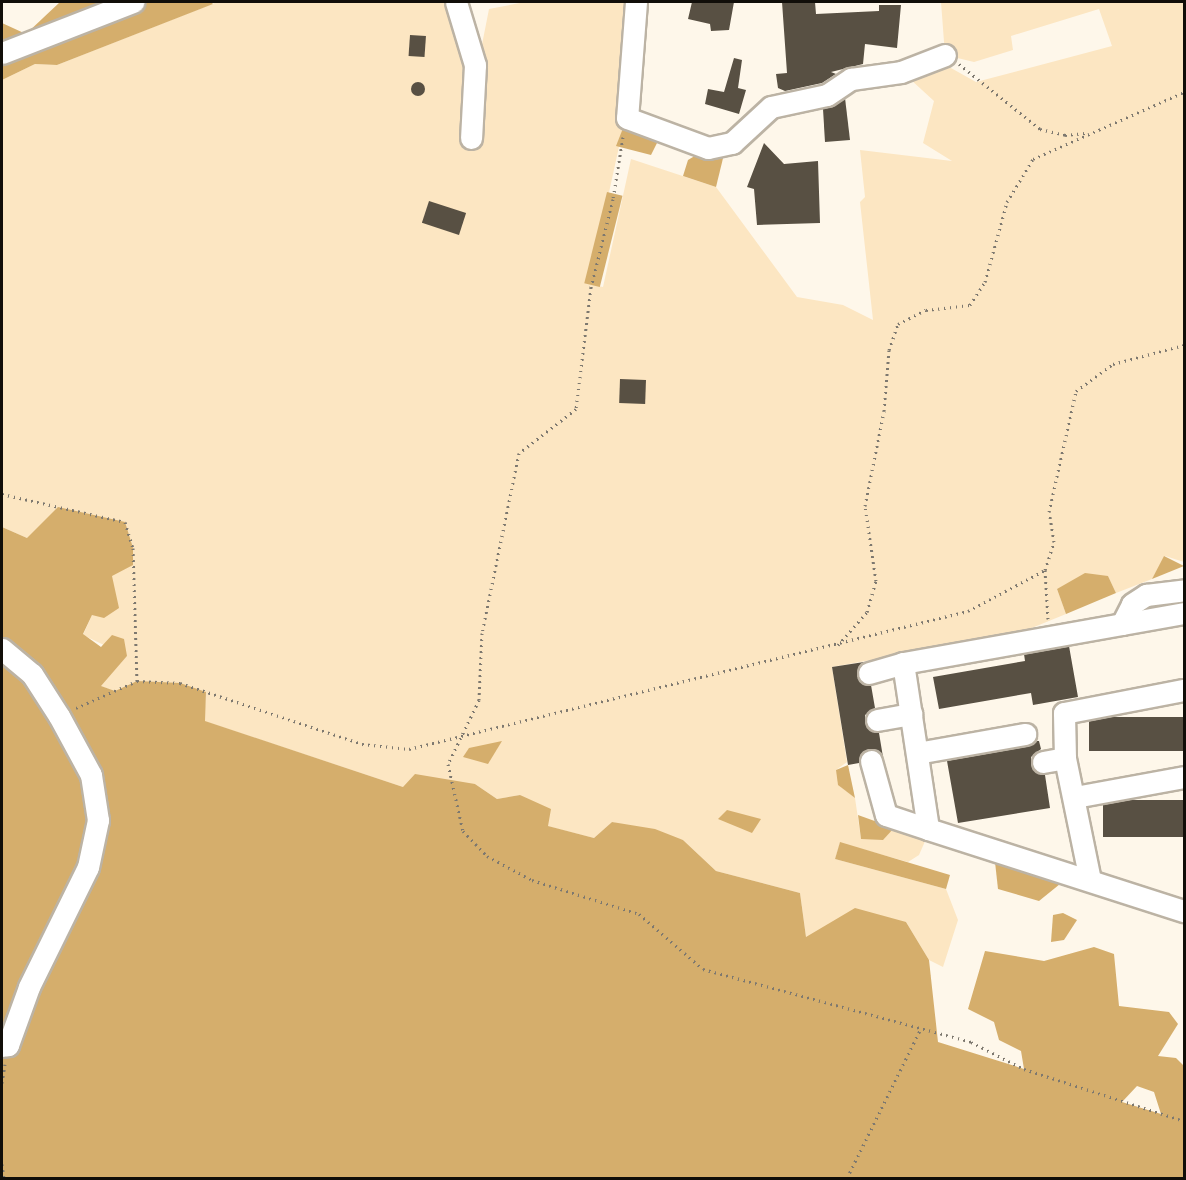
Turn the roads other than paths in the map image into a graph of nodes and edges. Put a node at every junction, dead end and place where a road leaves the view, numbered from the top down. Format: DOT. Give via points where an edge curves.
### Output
graph roads {
  1 [pos="133,2"];
  2 [pos="457,2"];
  3 [pos="636,2"];
  4 [pos="2,53"];
  5 [pos="945,55"];
  6 [pos="471,138"];
  7 [pos="1185,590"];
  8 [pos="1185,613"];
  9 [pos="1122,624"];
  10 [pos="2,649"];
  11 [pos="903,663"];
  12 [pos="869,673"];
  13 [pos="1185,690"];
  14 [pos="911,714"];
  15 [pos="877,720"];
  16 [pos="1026,734"];
  17 [pos="917,753"];
  18 [pos="1065,758"];
  19 [pos="871,761"];
  20 [pos="1043,762"];
  21 [pos="1185,777"];
  22 [pos="1075,797"];
  23 [pos="928,829"];
  24 [pos="1090,880"];
  25 [pos="1185,911"];
  26 [pos="2,1046"];
  1 -- 4 [label="street"];
  2 -- 6 [label="street" via="475,65"];
  3 -- 5 [label="street" via="627,118 680,140 717,148 737,139 771,107 822,97 851,79 901,72"];
  7 -- 9 [label="street" via="1146,595 1132,604"];
  8 -- 9 [label="street"];
  9 -- 11 [label="street"];
  10 -- 26 [label="street" via="32,674 59,716 91,775 98,820 88,867 29,987 8,1045"];
  11 -- 12 [label="street"];
  11 -- 14 [label="street"];
  13 -- 18 [label="street" via="1064,713"];
  14 -- 15 [label="street"];
  14 -- 17 [label="street"];
  16 -- 17 [label="street"];
  17 -- 23 [label="street"];
  18 -- 20 [label="street"];
  18 -- 22 [label="street"];
  19 -- 23 [label="street" via="886,815"];
  21 -- 22 [label="street"];
  22 -- 24 [label="street"];
  23 -- 24 [label="street"];
  24 -- 25 [label="street"];
}
